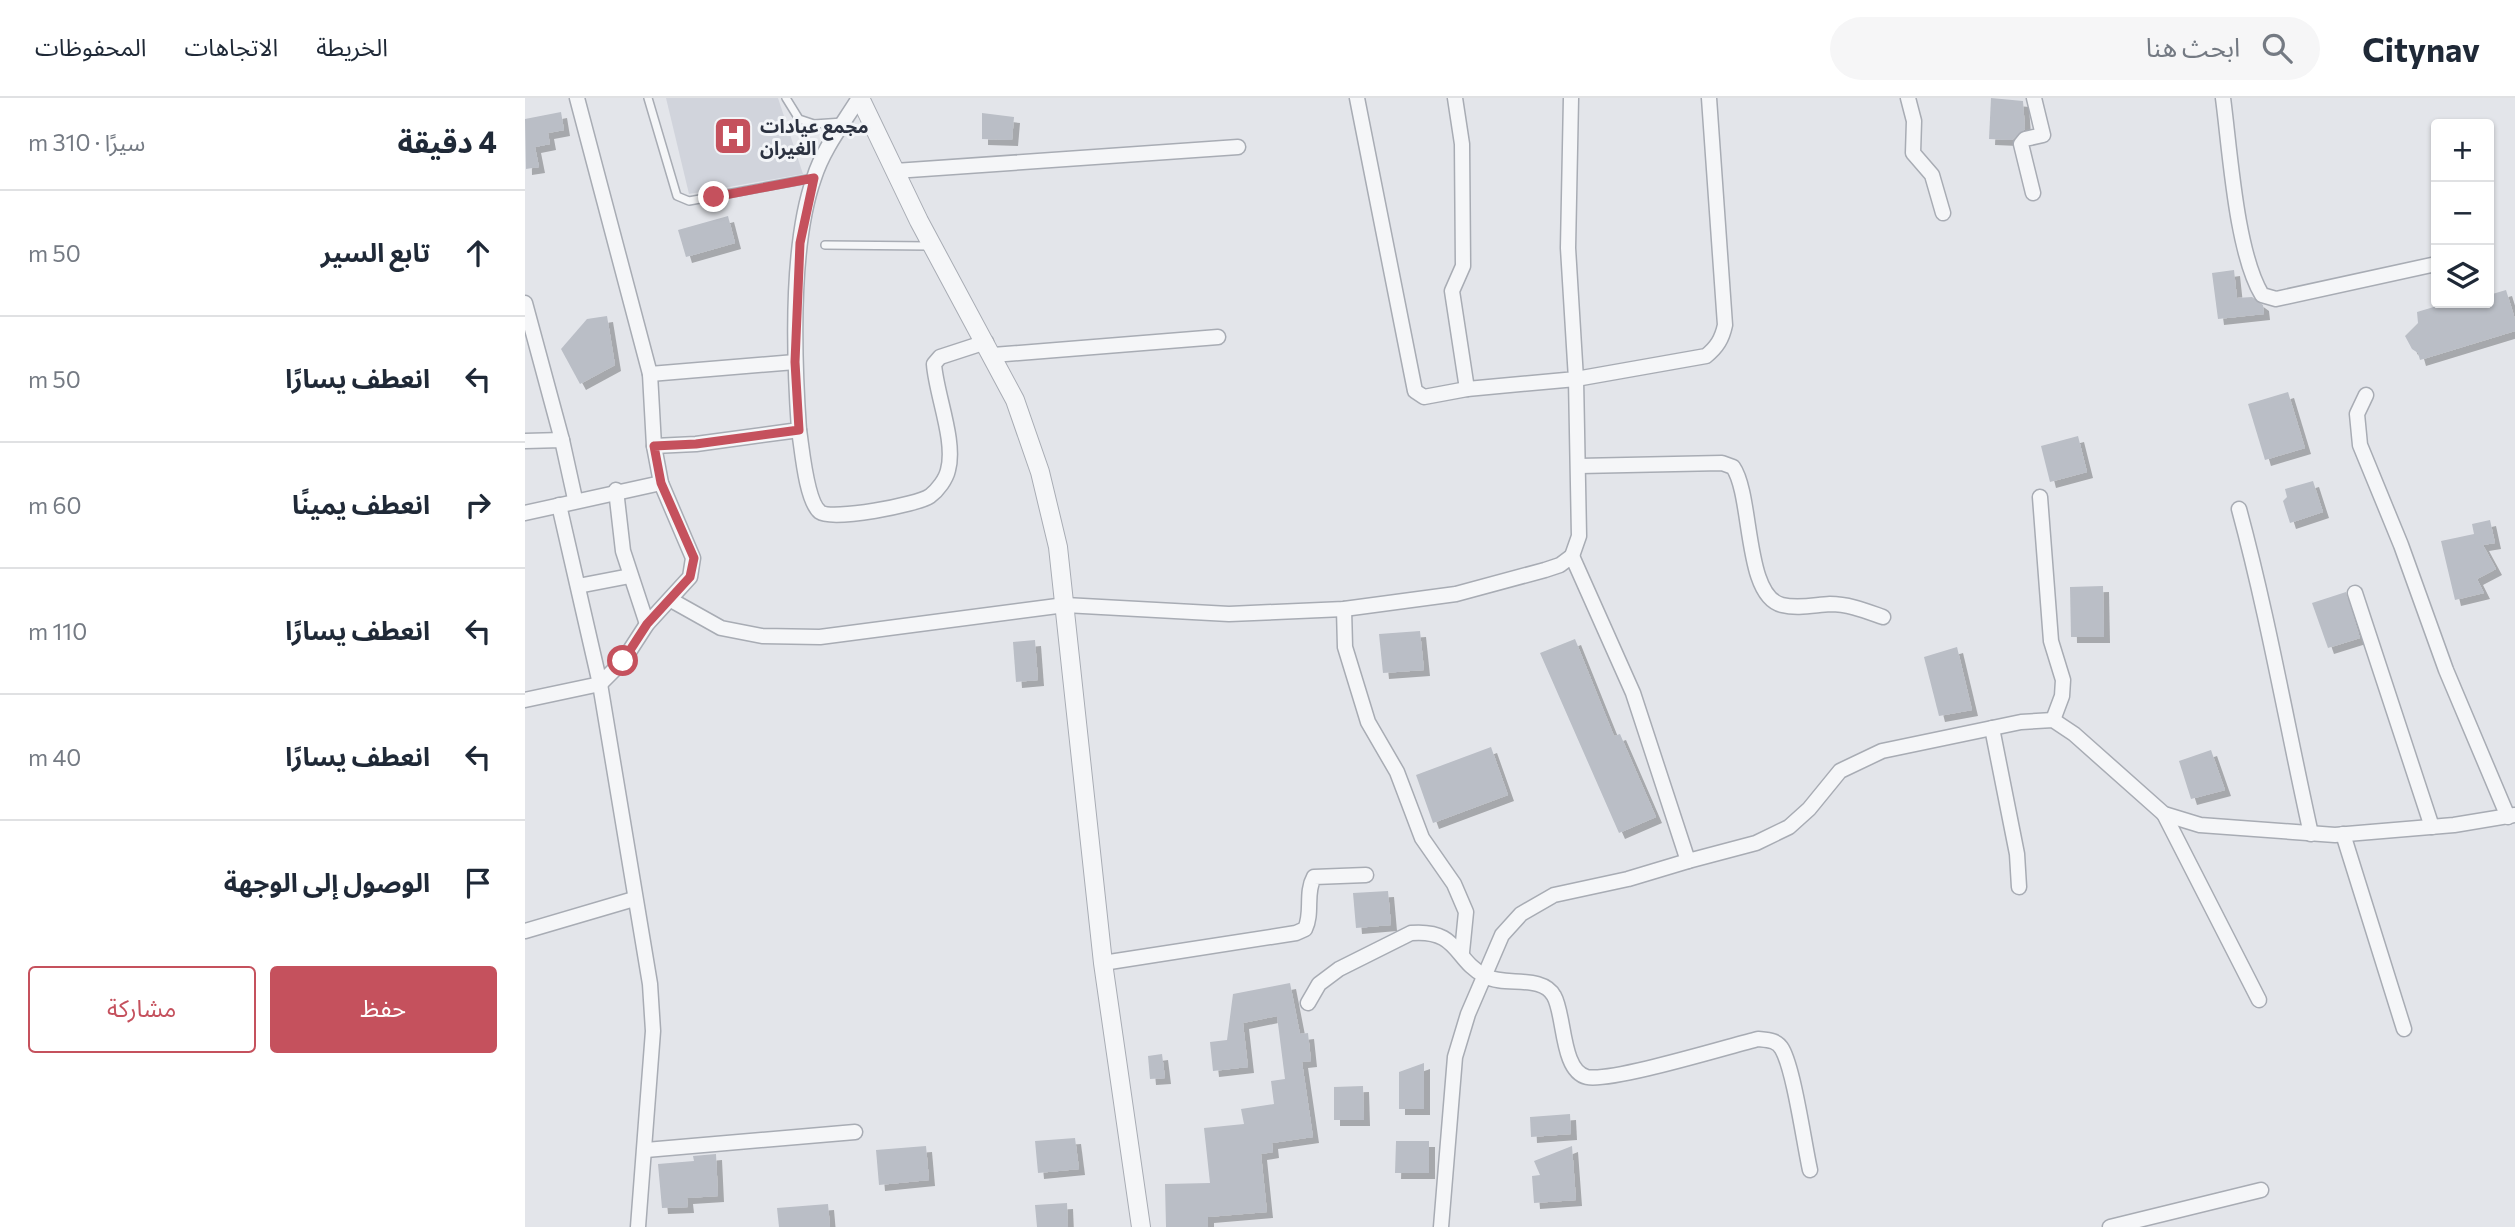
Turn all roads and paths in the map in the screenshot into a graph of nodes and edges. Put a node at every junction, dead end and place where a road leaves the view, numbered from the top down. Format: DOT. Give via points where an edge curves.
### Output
graph roads {
  1 [pos="577,98"];
  2 [pos="648,98"];
  3 [pos="786,98"];
  4 [pos="859,98"];
  5 [pos="1357,98"];
  6 [pos="1455,98"];
  7 [pos="1571,98"];
  8 [pos="1709,98"];
  9 [pos="1908,98"];
  10 [pos="2034,98"];
  11 [pos="2223,98"];
  12 [pos="845,122"];
  13 [pos="1238,147"];
  14 [pos="895,171"];
  15 [pos="814,178"];
  16 [pos="2033,193"];
  17 [pos="1943,213"];
  18 [pos="825,245"];
  19 [pos="933,246"];
  20 [pos="2431,265"];
  21 [pos="525,303"];
  22 [pos="1219,337"];
  23 [pos="990,348"];
  24 [pos="795,362"];
  25 [pos="650,374"];
  26 [pos="1576,379"];
  27 [pos="1467,389"];
  28 [pos="2366,395"];
  29 [pos="799,430"];
  30 [pos="562,440"];
  31 [pos="525,441"];
  32 [pos="654,446"];
  33 [pos="1579,466"];
  34 [pos="661,483"];
  35 [pos="616,491"];
  36 [pos="2040,497"];
  37 [pos="575,499"];
  38 [pos="559,505"];
  39 [pos="2239,509"];
  40 [pos="525,513"];
  41 [pos="1572,556"];
  42 [pos="629,576"];
  43 [pos="578,586"];
  44 [pos="2355,593"];
  45 [pos="671,600"];
  46 [pos="1066,605"];
  47 [pos="1344,609"];
  48 [pos="1883,617"];
  49 [pos="647,624"];
  50 [pos="600,684"];
  51 [pos="525,701"];
  52 [pos="2053,720"];
  53 [pos="1992,728"];
  54 [pos="2164,814"];
  55 [pos="2511,816"];
  56 [pos="2432,827"];
  57 [pos="2311,834"];
  58 [pos="2343,834"];
  59 [pos="1688,860"];
  60 [pos="1366,875"];
  61 [pos="2019,887"];
  62 [pos="634,899"];
  63 [pos="525,931"];
  64 [pos="1462,952"];
  65 [pos="1103,963"];
  66 [pos="1484,976"];
  67 [pos="2259,1000"];
  68 [pos="1308,1003"];
  69 [pos="2404,1029"];
  70 [pos="855,1132"];
  71 [pos="646,1150"];
  72 [pos="1810,1170"];
  73 [pos="2261,1190"];
  74 [pos="638,1227"];
  75 [pos="1141,1227"];
  76 [pos="1441,1227"];
  77 [pos="2110,1227"];
  1 -- 25 [label="street"];
  2 -- 15 [label="lane" via="677,196 689,201"];
  3 -- 12 [label="lane" via="799,119 814,124"];
  4 -- 12 [label="street"];
  4 -- 14 [label="street"];
  5 -- 27 [label="street" via="1415,391 1424,397"];
  6 -- 27 [label="street" via="1462,144 1463,266 1452,291"];
  7 -- 26 [label="street" via="1568,248"];
  8 -- 26 [label="street" via="1725,325 1722,338 1706,356"];
  9 -- 17 [label="street" via="1914,121 1913,153 1932,175"];
  10 -- 16 [label="street" via="2043,135 2021,144"];
  11 -- 20 [label="street" via="2236,198 2254,280 2262,295 2276,299"];
  12 -- 15 [label="street"];
  13 -- 14 [label="street"];
  14 -- 19 [label="street"];
  15 -- 24 [label="street" via="800,243"];
  18 -- 19 [label="lane"];
  19 -- 23 [label="street"];
  21 -- 30 [label="street"];
  22 -- 23 [label="street"];
  23 -- 29 [label="street" via="940,357 934,364 949,443 949,469 929,496 826,515 811,497"];
  23 -- 46 [label="street" via="1015,400 1039,472 1058,547"];
  24 -- 25 [label="street"];
  24 -- 29 [label="street"];
  25 -- 32 [label="street"];
  26 -- 27 [label="street"];
  26 -- 33 [label="street"];
  28 -- 55 [label="street" via="2357,414 2360,445 2446,670"];
  29 -- 32 [label="street"];
  30 -- 31 [label="street"];
  30 -- 37 [label="street"];
  32 -- 34 [label="street"];
  33 -- 41 [label="street" via="1579,536"];
  33 -- 48 [label="street" via="1723,463 1733,467 1741,482 1759,580 1769,599 1798,608 1855,607"];
  34 -- 35 [label="street"];
  34 -- 45 [label="street" via="694,558 690,577"];
  35 -- 37 [label="street"];
  35 -- 42 [label="street"];
  36 -- 52 [label="street" via="2052,641 2063,680"];
  37 -- 38 [label="street"];
  38 -- 40 [label="street"];
  38 -- 43 [label="street"];
  39 -- 57 [label="street"];
  41 -- 47 [label="street" via="1553,568 1456,594"];
  41 -- 59 [label="street" via="1633,693"];
  42 -- 43 [label="street"];
  42 -- 49 [label="street"];
  43 -- 50 [label="street"];
  44 -- 56 [label="street"];
  45 -- 46 [label="street" via="721,628 762,636 820,637"];
  45 -- 49 [label="street"];
  46 -- 47 [label="street" via="1229,614"];
  46 -- 65 [label="street"];
  47 -- 64 [label="street" via="1345,647 1368,722 1397,772 1422,838 1454,884 1466,912"];
  49 -- 50 [label="street" via="623,661"];
  50 -- 51 [label="street"];
  50 -- 62 [label="street"];
  52 -- 53 [label="street"];
  52 -- 54 [label="street"];
  53 -- 59 [label="street" via="1882,751 1839,771 1789,827 1756,843"];
  53 -- 61 [label="street" via="2017,854"];
  54 -- 57 [label="street" via="2226,829"];
  54 -- 67 [label="street"];
  55 -- 56 [label="street"];
  56 -- 58 [label="street"];
  57 -- 58 [label="street"];
  58 -- 69 [label="street"];
  59 -- 66 [label="street" via="1554,895 1521,914 1502,935"];
  60 -- 65 [label="street" via="1314,877 1309,921 1296,933"];
  62 -- 63 [label="street"];
  62 -- 71 [label="street" via="650,984 653,1031"];
  64 -- 66 [label="street"];
  64 -- 68 [label="street" via="1438,935 1411,933 1339,969 1319,984"];
  65 -- 75 [label="street"];
  66 -- 72 [label="street" via="1549,989 1556,998 1566,1048 1584,1077 1610,1076 1758,1039 1775,1041 1783,1049"];
  66 -- 76 [label="street" via="1455,1056"];
  70 -- 71 [label="street"];
  71 -- 74 [label="street"];
  73 -- 77 [label="street"];
}
